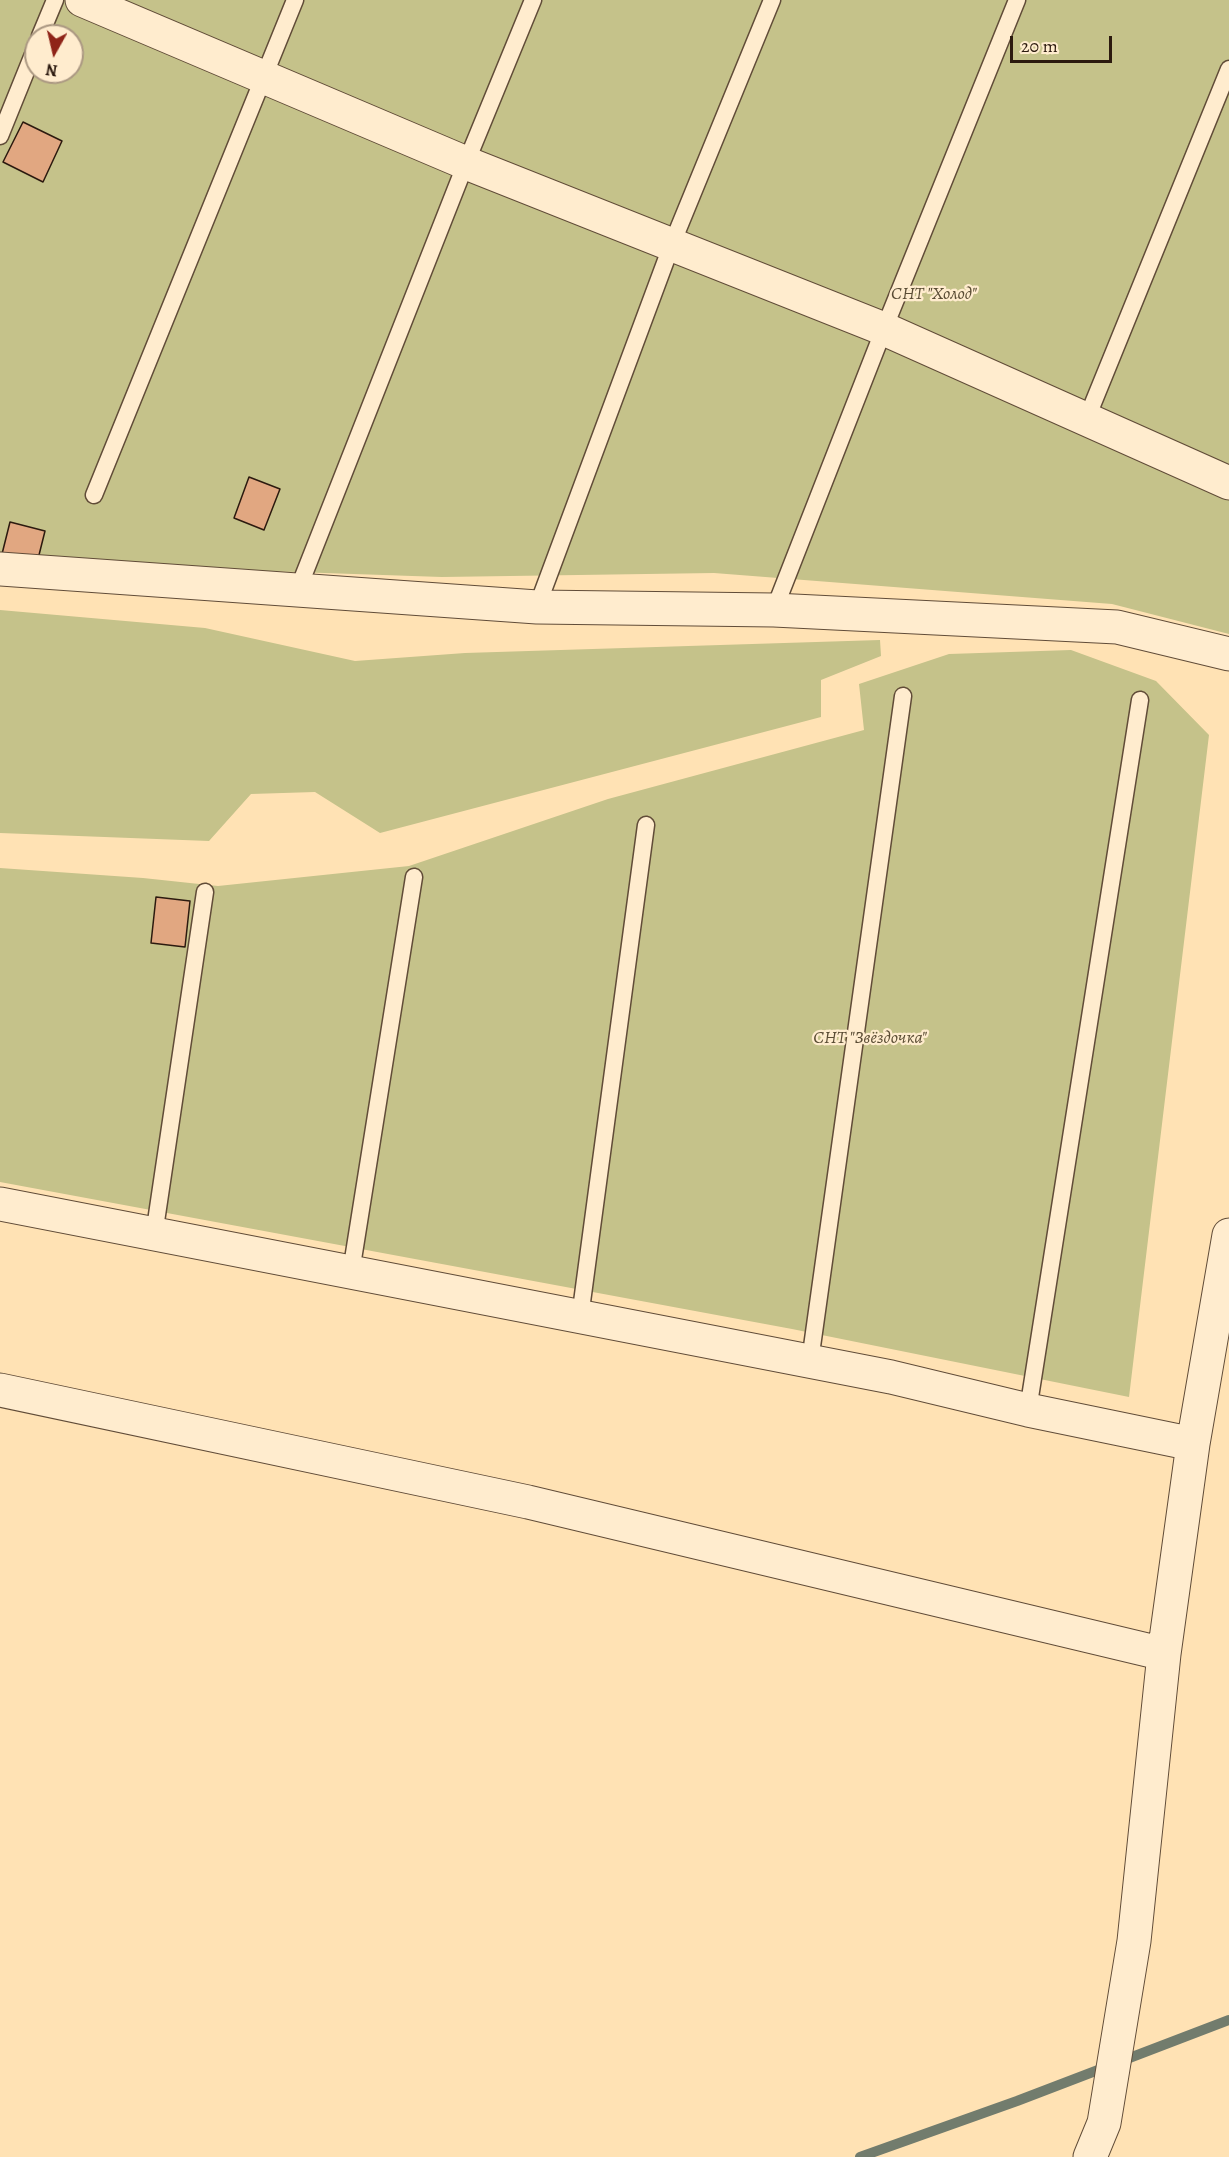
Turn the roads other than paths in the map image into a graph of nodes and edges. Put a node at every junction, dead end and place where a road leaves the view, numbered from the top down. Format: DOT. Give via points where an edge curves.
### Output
graph roads {
  1 [pos="55,0"];
  2 [pos="82,0"];
  3 [pos="295,0"];
  4 [pos="533,0"];
  5 [pos="772,0"];
  6 [pos="1017,0"];
  7 [pos="45,24"];
  8 [pos="1229,69"];
  9 [pos="262,76"];
  10 [pos="24,77"];
  11 [pos="0,136"];
  12 [pos="466,162"];
  13 [pos="672,244"];
  14 [pos="884,329"];
  15 [pos="1087,418"];
  16 [pos="1229,483"];
  17 [pos="94,495"];
  18 [pos="0,569"];
  19 [pos="297,592"];
  20 [pos="537,607"];
  21 [pos="774,610"];
  22 [pos="1229,654"];
  23 [pos="903,696"];
  24 [pos="1140,700"];
  25 [pos="646,825"];
  26 [pos="414,877"];
  27 [pos="205,892"];
  28 [pos="0,1204"];
  29 [pos="153,1235"];
  30 [pos="1228,1247"];
  31 [pos="351,1272"];
  32 [pos="580,1317"];
  33 [pos="810,1361"];
  34 [pos="0,1390"];
  35 [pos="1028,1410"];
  36 [pos="1193,1444"];
  37 [pos="1164,1654"];
  38 [pos="1090,2157"];
  1 -- 7 [label="lane"];
  2 -- 9 [label="street"];
  3 -- 9 [label="lane"];
  4 -- 12 [label="lane"];
  5 -- 13 [label="lane"];
  6 -- 14 [label="lane"];
  8 -- 15 [label="lane"];
  9 -- 12 [label="street"];
  9 -- 17 [label="lane"];
  10 -- 11 [label="lane"];
  12 -- 13 [label="street"];
  12 -- 19 [label="lane"];
  13 -- 14 [label="street"];
  13 -- 20 [label="lane"];
  14 -- 15 [label="street"];
  14 -- 21 [label="lane"];
  15 -- 16 [label="street"];
  18 -- 19 [label="street"];
  19 -- 20 [label="street"];
  20 -- 21 [label="street"];
  21 -- 22 [label="street" via="1117,627"];
  23 -- 33 [label="lane"];
  24 -- 35 [label="lane"];
  25 -- 32 [label="lane"];
  26 -- 31 [label="lane"];
  27 -- 29 [label="lane"];
  28 -- 29 [label="street"];
  29 -- 31 [label="street"];
  30 -- 36 [label="street"];
  31 -- 32 [label="street"];
  32 -- 33 [label="street"];
  33 -- 35 [label="street"];
  34 -- 37 [label="street" via="528,1502"];
  35 -- 36 [label="street"];
  36 -- 37 [label="street"];
  37 -- 38 [label="street" via="1134,1941 1104,2123"];
}
